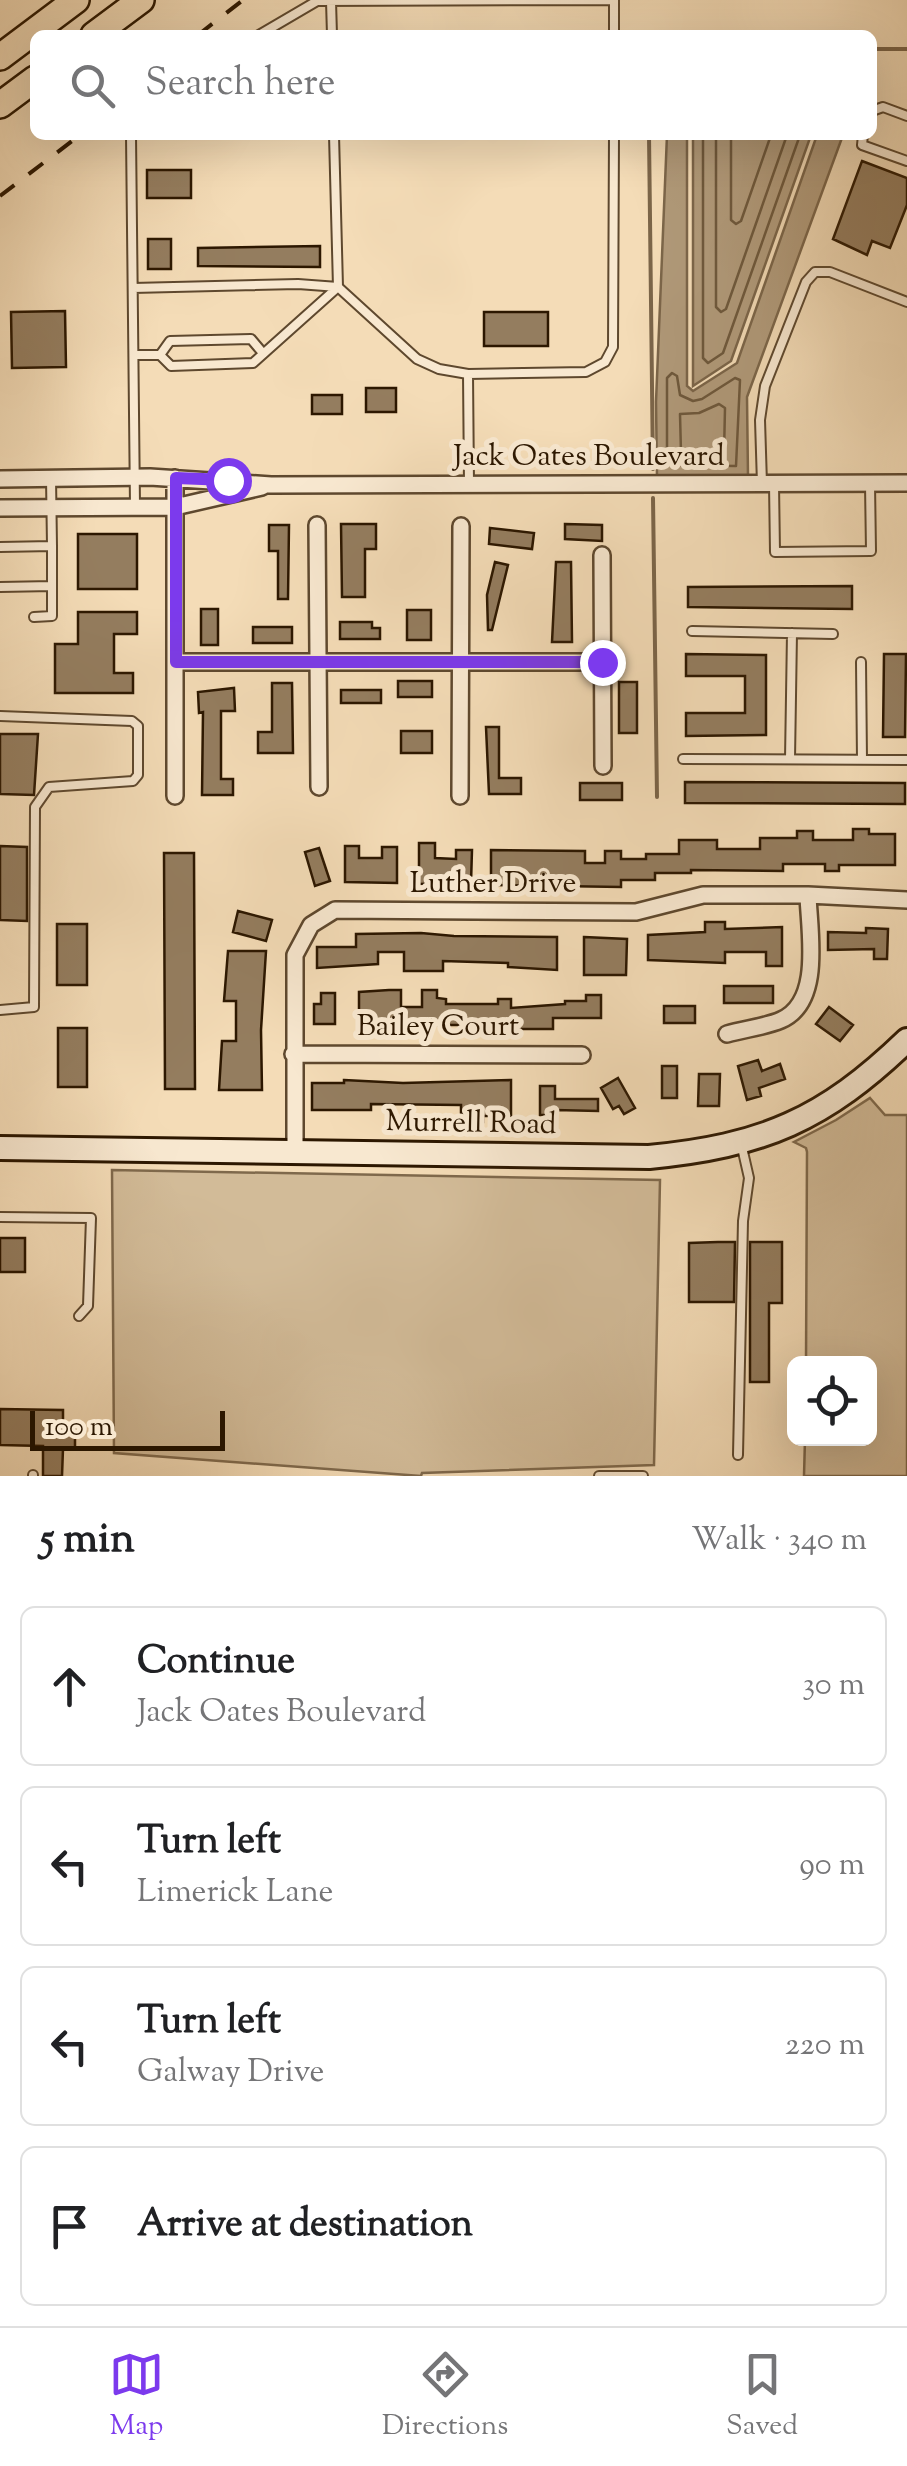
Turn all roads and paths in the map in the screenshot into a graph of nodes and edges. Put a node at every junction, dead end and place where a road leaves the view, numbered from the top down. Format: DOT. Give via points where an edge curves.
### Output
graph roads {
  1 [pos="76,0"];
  2 [pos="141,0"];
  3 [pos="331,1"];
  4 [pos="35,30"];
  5 [pos="101,30"];
  6 [pos="268,30"];
  7 [pos="332,30"];
  8 [pos="614,30"];
  9 [pos="30,34"];
  10 [pos="0,56"];
  11 [pos="30,83"];
  12 [pos="0,105"];
  13 [pos="877,110"];
  14 [pos="907,116"];
  15 [pos="131,140"];
  16 [pos="334,140"];
  17 [pos="614,140"];
  18 [pos="862,140"];
  19 [pos="907,161"];
  20 [pos="338,286"];
  21 [pos="133,288"];
  22 [pos="907,302"];
  23 [pos="262,352"];
  24 [pos="134,355"];
  25 [pos="160,355"];
  26 [pos="468,374"];
  27 [pos="135,477"];
  28 [pos="51,478"];
  29 [pos="176,478"];
  30 [pos="0,479"];
  31 [pos="870,483"];
  32 [pos="907,483"];
  33 [pos="469,484"];
  34 [pos="768,484"];
  35 [pos="271,485"];
  36 [pos="176,507"];
  37 [pos="0,508"];
  38 [pos="51,508"];
  39 [pos="135,508"];
  40 [pos="317,525"];
  41 [pos="461,526"];
  42 [pos="52,546"];
  43 [pos="0,547"];
  44 [pos="602,555"];
  45 [pos="52,586"];
  46 [pos="0,587"];
  47 [pos="34,617"];
  48 [pos="692,631"];
  49 [pos="792,633"];
  50 [pos="833,634"];
  51 [pos="176,662"];
  52 [pos="602,662"];
  53 [pos="861,662"];
  54 [pos="317,663"];
  55 [pos="460,663"];
  56 [pos="0,716"];
  57 [pos="683,759"];
  58 [pos="790,759"];
  59 [pos="862,760"];
  60 [pos="907,760"];
  61 [pos="603,766"];
  62 [pos="319,787"];
  63 [pos="176,796"];
  64 [pos="460,796"];
  65 [pos="808,895"];
  66 [pos="907,900"];
  67 [pos="0,1010"];
  68 [pos="727,1034"];
  69 [pos="907,1040"];
  70 [pos="293,1054"];
  71 [pos="582,1056"];
  72 [pos="740,1143"];
  73 [pos="0,1148"];
  74 [pos="294,1151"];
  75 [pos="0,1216"];
  76 [pos="78,1316"];
  77 [pos="738,1454"];
  78 [pos="599,1476"];
  79 [pos="642,1476"];
  1 -- 4 [label="main road"];
  2 -- 5 [label="main road"];
  3 -- 6 [label="lane"];
  3 -- 7 [label="lane"];
  3 -- 8 [label="lane" via="614,0"];
  9 -- 10 [label="main road"];
  11 -- 12 [label="main road"];
  13 -- 14 [label="lane"];
  15 -- 21 [label="lane"];
  16 -- 20 [label="lane"];
  17 -- 26 [label="lane" via="616,325 605,362 586,372"];
  18 -- 19 [label="lane"];
  20 -- 21 [label="lane"];
  20 -- 23 [label="lane"];
  20 -- 26 [label="lane" via="417,359"];
  21 -- 24 [label="lane"];
  22 -- 34 [label="lane" via="830,272 815,272 806,282 765,386 760,420"];
  23 -- 25 [label="lane" via="253,363 171,366"];
  23 -- 25 [label="lane" via="251,339 170,341"];
  24 -- 25 [label="lane"];
  24 -- 27 [label="lane"];
  26 -- 33 [label="lane"];
  27 -- 28 [label="street, Jack Oates Boulevard"];
  27 -- 29 [label="street, Jack Oates Boulevard"];
  27 -- 39 [label="lane"];
  28 -- 30 [label="street, Jack Oates Boulevard"];
  28 -- 38 [label="lane"];
  29 -- 35 [label="street, Jack Oates Boulevard"];
  29 -- 36 [label="street"];
  31 -- 32 [label="street, Jack Oates Boulevard"];
  31 -- 34 [label="street, Jack Oates Boulevard"];
  31 -- 34 [label="lane" via="871,551 794,552 775,552"];
  33 -- 34 [label="street, Jack Oates Boulevard"];
  33 -- 35 [label="street, Jack Oates Boulevard"];
  35 -- 36 [label="street, Jack Oates Boulevard"];
  36 -- 39 [label="street, Jack Oates Boulevard"];
  36 -- 51 [label="street"];
  37 -- 38 [label="street, Jack Oates Boulevard"];
  38 -- 39 [label="street, Jack Oates Boulevard"];
  38 -- 42 [label="lane"];
  40 -- 54 [label="street"];
  41 -- 55 [label="street"];
  42 -- 43 [label="lane"];
  42 -- 45 [label="lane"];
  44 -- 52 [label="street"];
  45 -- 46 [label="lane"];
  45 -- 47 [label="lane" via="52,616"];
  48 -- 49 [label="lane"];
  49 -- 50 [label="lane"];
  49 -- 58 [label="lane"];
  51 -- 54 [label="street"];
  51 -- 63 [label="street"];
  52 -- 55 [label="street"];
  52 -- 61 [label="street"];
  53 -- 59 [label="lane"];
  54 -- 55 [label="street"];
  54 -- 62 [label="street"];
  55 -- 64 [label="street"];
  56 -- 67 [label="lane" via="132,721 138,726 138,775 132,782 50,787 35,807 34,1006"];
  57 -- 58 [label="lane"];
  58 -- 59 [label="lane"];
  59 -- 60 [label="lane"];
  65 -- 66 [label="street, Luther Drive"];
  65 -- 68 [label="street" via="809,980 800,1004 784,1019"];
  65 -- 70 [label="street, Luther Drive" via="703,895 636,912 335,910 311,925 295,955"];
  69 -- 72 [label="street, Murrell Road" via="824,1108"];
  70 -- 71 [label="street, Bailey Court"];
  70 -- 74 [label="street, Luther Drive"];
  72 -- 74 [label="street, Murrell Road" via="649,1157"];
  72 -- 77 [label="lane" via="749,1178"];
  73 -- 74 [label="street, Murrell Road"];
  75 -- 76 [label="lane" via="91,1218 88,1306"];
  78 -- 79 [label="lane"];
}
